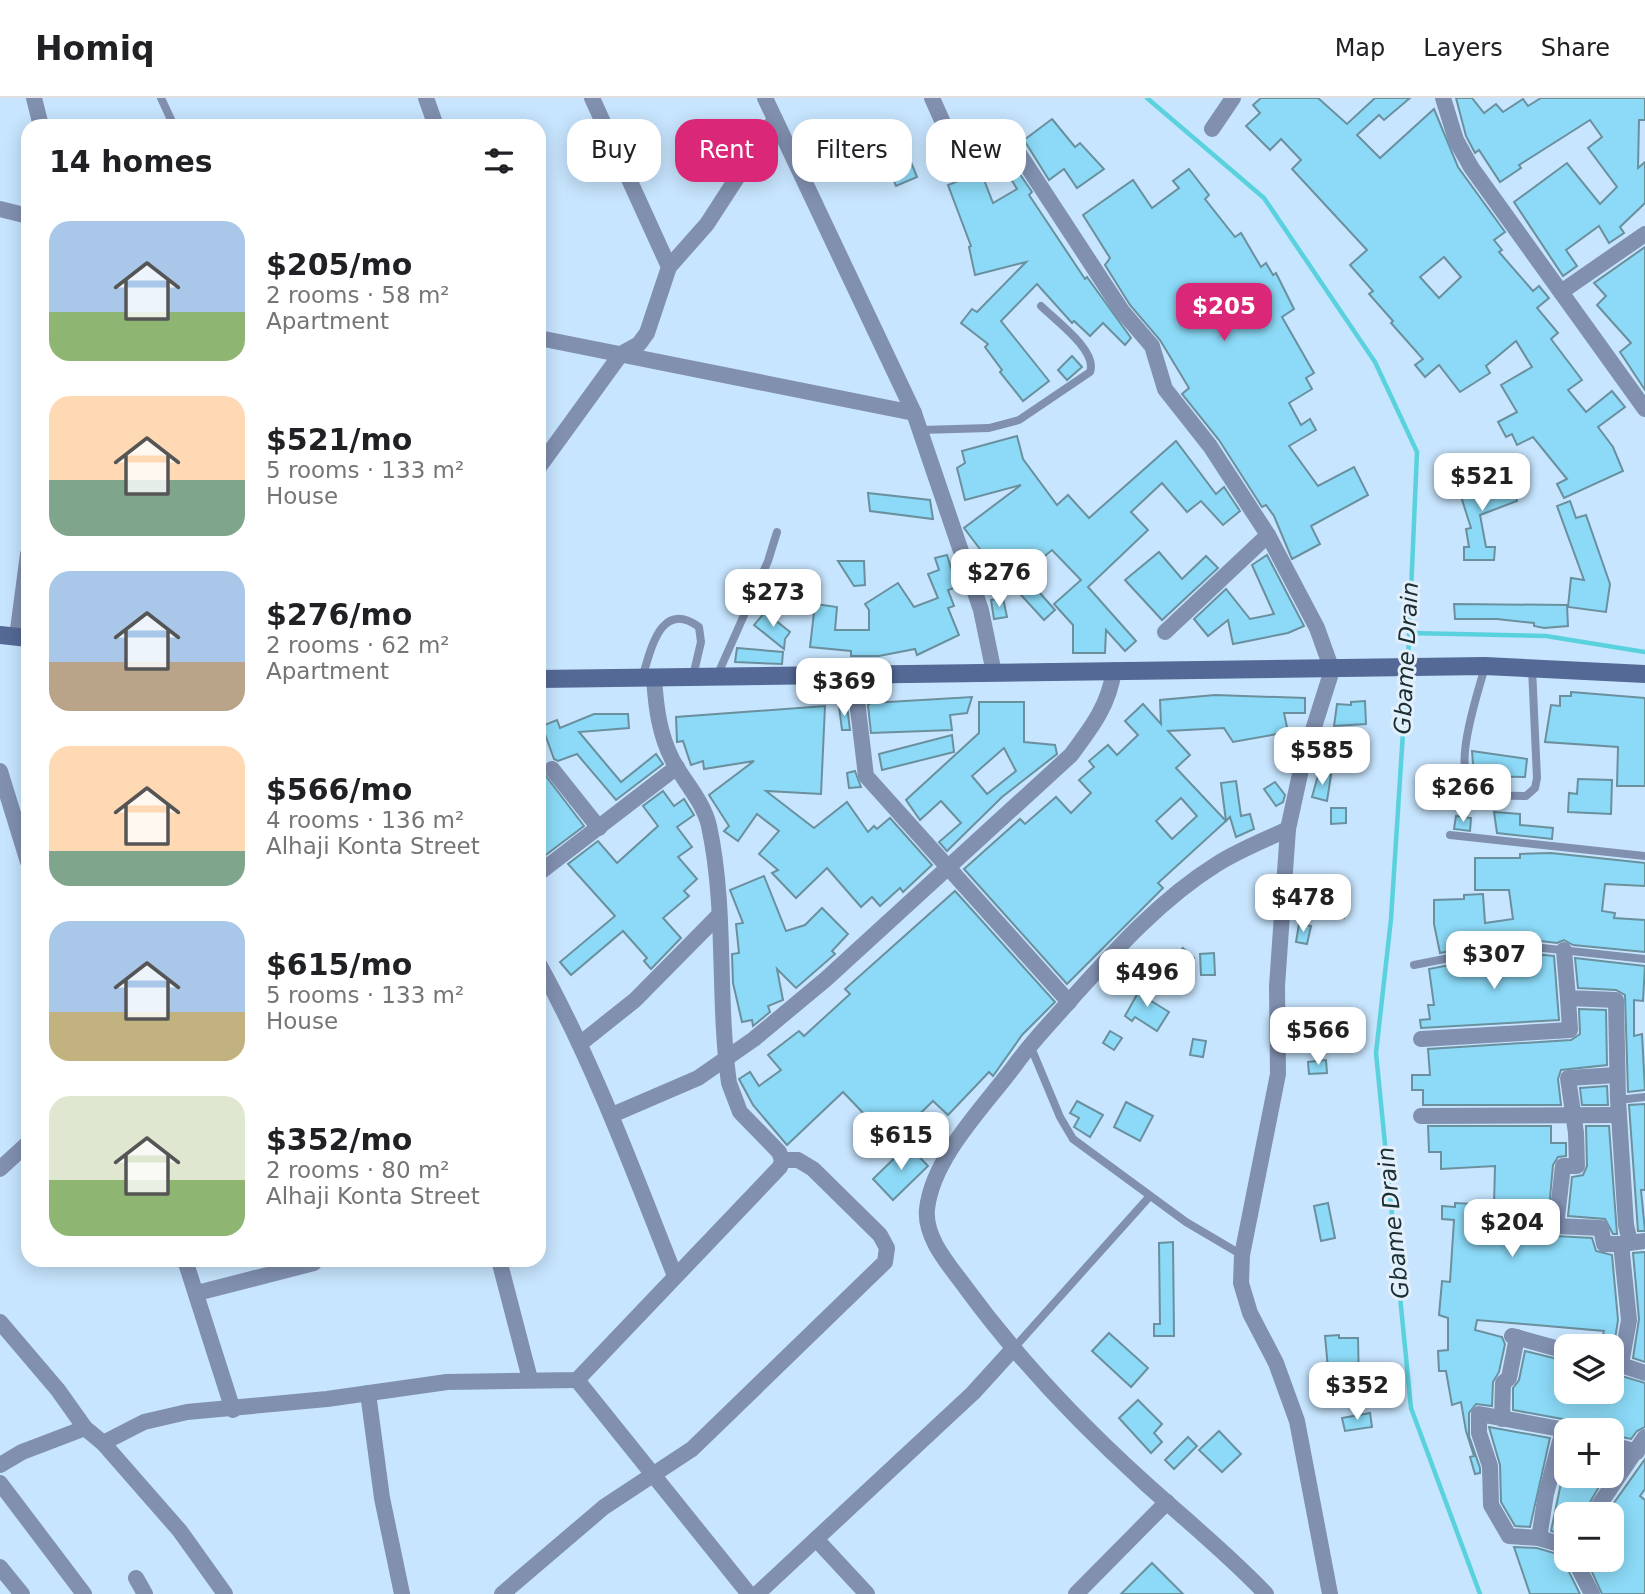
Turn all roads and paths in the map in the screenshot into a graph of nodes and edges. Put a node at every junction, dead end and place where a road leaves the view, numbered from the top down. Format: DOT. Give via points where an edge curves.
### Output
graph roads {
  1 [pos="34,98"];
  2 [pos="161,98"];
  3 [pos="426,98"];
  4 [pos="592,98"];
  5 [pos="765,98"];
  6 [pos="932,98"];
  7 [pos="1233,98"];
  8 [pos="1443,98"];
  9 [pos="39,119"];
  10 [pos="171,119"];
  11 [pos="434,119"];
  12 [pos="775,119"];
  13 [pos="778,125"];
  14 [pos="1212,129"];
  15 [pos="734,182"];
  16 [pos="0,209"];
  17 [pos="21,214"];
  18 [pos="1645,234"];
  19 [pos="669,267"];
  20 [pos="1561,292"];
  21 [pos="1041,306"];
  22 [pos="546,339"];
  23 [pos="621,354"];
  24 [pos="1645,409"];
  25 [pos="914,413"];
  26 [pos="921,430"];
  27 [pos="546,457"];
  28 [pos="777,532"];
  29 [pos="1268,535"];
  30 [pos="21,599"];
  31 [pos="1165,632"];
  32 [pos="15,637"];
  33 [pos="1485,667"];
  34 [pos="1532,667"];
  35 [pos="1114,670"];
  36 [pos="1332,670"];
  37 [pos="994,673"];
  38 [pos="1645,674"];
  39 [pos="854,675"];
  40 [pos="717,676"];
  41 [pos="692,677"];
  42 [pos="648,678"];
  43 [pos="546,679"];
  44 [pos="677,767"];
  45 [pos="552,769"];
  46 [pos="0,771"];
  47 [pos="600,828"];
  48 [pos="1288,829"];
  49 [pos="1450,835"];
  50 [pos="21,839"];
  51 [pos="1645,856"];
  52 [pos="950,866"];
  53 [pos="546,868"];
  54 [pos="718,916"];
  55 [pos="1564,950"];
  56 [pos="1645,959"];
  57 [pos="1414,965"];
  58 [pos="546,977"];
  59 [pos="1568,998"];
  60 [pos="1069,1002"];
  61 [pos="1421,1039"];
  62 [pos="581,1043"];
  63 [pos="1030,1045"];
  64 [pos="726,1060"];
  65 [pos="1617,1075"];
  66 [pos="1645,1097"];
  67 [pos="1618,1107"];
  68 [pos="612,1115"];
  69 [pos="1421,1116"];
  70 [pos="1574,1116"];
  71 [pos="21,1150"];
  72 [pos="782,1160"];
  73 [pos="0,1169"];
  74 [pos="1150,1196"];
  75 [pos="1632,1243"];
  76 [pos="1242,1255"];
  77 [pos="188,1267"];
  78 [pos="298,1267"];
  79 [pos="501,1267"];
  80 [pos="675,1276"];
  81 [pos="197,1293"];
  82 [pos="0,1322"];
  83 [pos="1624,1338"];
  84 [pos="1554,1347"];
  85 [pos="1013,1349"];
  86 [pos="1624,1366"];
  87 [pos="1645,1373"];
  88 [pos="530,1379"];
  89 [pos="577,1380"];
  90 [pos="368,1393"];
  91 [pos="233,1410"];
  92 [pos="1502,1419"];
  93 [pos="85,1428"];
  94 [pos="1554,1428"];
  95 [pos="1645,1437"];
  96 [pos="103,1443"];
  97 [pos="1624,1448"];
  98 [pos="1637,1452"];
  99 [pos="0,1465"];
  100 [pos="1554,1466"];
  101 [pos="653,1472"];
  102 [pos="0,1483"];
  103 [pos="1167,1502"];
  104 [pos="1602,1502"];
  105 [pos="1539,1538"];
  106 [pos="816,1539"];
  107 [pos="1554,1541"];
  108 [pos="0,1567"];
  109 [pos="1581,1572"];
  110 [pos="136,1578"];
  111 [pos="22,1594"];
  112 [pos="84,1594"];
  113 [pos="145,1594"];
  114 [pos="225,1594"];
  115 [pos="402,1594"];
  116 [pos="502,1594"];
  117 [pos="749,1594"];
  118 [pos="757,1594"];
  119 [pos="867,1594"];
  120 [pos="1076,1594"];
  121 [pos="1266,1594"];
  122 [pos="1330,1594"];
  123 [pos="1592,1594"];
  1 -- 9 [label="street"];
  2 -- 10 [label="lane"];
  3 -- 11 [label="street"];
  4 -- 19 [label="street"];
  5 -- 12 [label="street"];
  6 -- 29 [label="street" via="959,148 995,137 1014,146 1122,312 1152,346 1165,389 1210,446"];
  7 -- 14 [label="street"];
  8 -- 20 [label="street" via="1456,140 1471,167"];
  13 -- 25 [label="street"];
  15 -- 19 [label="street" via="707,224"];
  16 -- 17 [label="street"];
  18 -- 20 [label="street"];
  19 -- 23 [label="street" via="647,333 639,344"];
  20 -- 24 [label="street"];
  21 -- 26 [label="lane" via="1088,352 1090,372 1019,421 989,428"];
  22 -- 23 [label="street"];
  23 -- 25 [label="street"];
  23 -- 27 [label="street"];
  25 -- 26 [label="street"];
  26 -- 37 [label="street" via="981,610"];
  28 -- 40 [label="lane"];
  29 -- 31 [label="street"];
  29 -- 36 [label="street" via="1317,628"];
  30 -- 32 [label="street"];
  33 -- 34 [label="main road"];
  33 -- 34 [label="lane" via="1466,741 1462,768 1466,782 1480,794 1526,796 1535,788 1537,778"];
  33 -- 36 [label="main road"];
  34 -- 38 [label="main road"];
  35 -- 36 [label="main road"];
  35 -- 37 [label="main road"];
  35 -- 52 [label="street" via="1111,693 1098,720 1071,755"];
  36 -- 48 [label="street" via="1302,765"];
  37 -- 39 [label="main road"];
  39 -- 40 [label="main road"];
  39 -- 52 [label="street" via="866,776"];
  40 -- 41 [label="main road"];
  41 -- 42 [label="main road"];
  41 -- 42 [label="lane" via="701,642 699,628 689,620 669,621 659,629"];
  42 -- 43 [label="main road"];
  42 -- 44 [label="street" via="662,733"];
  44 -- 47 [label="street"];
  44 -- 54 [label="street" via="708,823"];
  45 -- 47 [label="street"];
  46 -- 50 [label="street"];
  47 -- 53 [label="street"];
  48 -- 60 [label="street" via="1218,863 1166,902 1123,941"];
  48 -- 76 [label="street" via="1277,986 1278,1073"];
  49 -- 51 [label="lane"];
  52 -- 60 [label="street"];
  52 -- 64 [label="street" via="826,979"];
  54 -- 62 [label="street" via="635,1000"];
  54 -- 64 [label="street"];
  55 -- 56 [label="lane"];
  55 -- 57 [label="lane" via="1515,945"];
  55 -- 59 [label="street"];
  58 -- 62 [label="street"];
  59 -- 61 [label="street" via="1570,1030"];
  59 -- 65 [label="street" via="1616,1000"];
  60 -- 63 [label="street"];
  62 -- 68 [label="street"];
  63 -- 74 [label="lane" via="1073,1139"];
  63 -- 85 [label="street" via="966,1128 937,1177 927,1210 932,1236 943,1257"];
  64 -- 68 [label="street" via="677,1088"];
  64 -- 72 [label="street" via="740,1112"];
  65 -- 67 [label="street"];
  65 -- 70 [label="street" via="1568,1078"];
  66 -- 67 [label="lane"];
  67 -- 70 [label="street"];
  67 -- 75 [label="street" via="1626,1225"];
  68 -- 80 [label="street"];
  69 -- 70 [label="street"];
  70 -- 75 [label="street" via="1577,1166 1563,1166 1556,1226 1601,1227 1604,1244"];
  71 -- 73 [label="street"];
  72 -- 80 [label="street"];
  72 -- 101 [label="street" via="798,1160 813,1169 880,1235 887,1248 885,1262 692,1450"];
  74 -- 76 [label="lane"];
  74 -- 85 [label="lane"];
  75 -- 83 [label="street"];
  76 -- 122 [label="street" via="1241,1283 1250,1313 1276,1363 1297,1421"];
  77 -- 81 [label="street"];
  78 -- 81 [label="street"];
  79 -- 88 [label="street"];
  80 -- 89 [label="street"];
  81 -- 91 [label="street"];
  82 -- 93 [label="street"];
  84 -- 92 [label="street" via="1515,1336 1510,1378 1503,1384"];
  85 -- 103 [label="street"];
  85 -- 106 [label="street" via="973,1393"];
  86 -- 87 [label="street"];
  88 -- 89 [label="street"];
  88 -- 90 [label="street" via="447,1382"];
  89 -- 101 [label="street"];
  90 -- 91 [label="street"];
  90 -- 115 [label="street" via="382,1497"];
  91 -- 96 [label="street" via="166,1415"];
  92 -- 94 [label="street"];
  92 -- 105 [label="street" via="1479,1414 1479,1433 1490,1466 1491,1505 1509,1536"];
  93 -- 96 [label="street"];
  93 -- 99 [label="street"];
  95 -- 98 [label="street"];
  96 -- 114 [label="street" via="180,1531"];
  97 -- 98 [label="street"];
  98 -- 104 [label="street"];
  100 -- 105 [label="street"];
  101 -- 116 [label="street" via="569,1534"];
  101 -- 117 [label="street"];
  102 -- 112 [label="street"];
  103 -- 120 [label="street"];
  103 -- 121 [label="street" via="1233,1558"];
  105 -- 107 [label="street"];
  106 -- 118 [label="street"];
  106 -- 119 [label="street"];
  108 -- 111 [label="street"];
  109 -- 123 [label="street"];
  110 -- 113 [label="street"];
}
